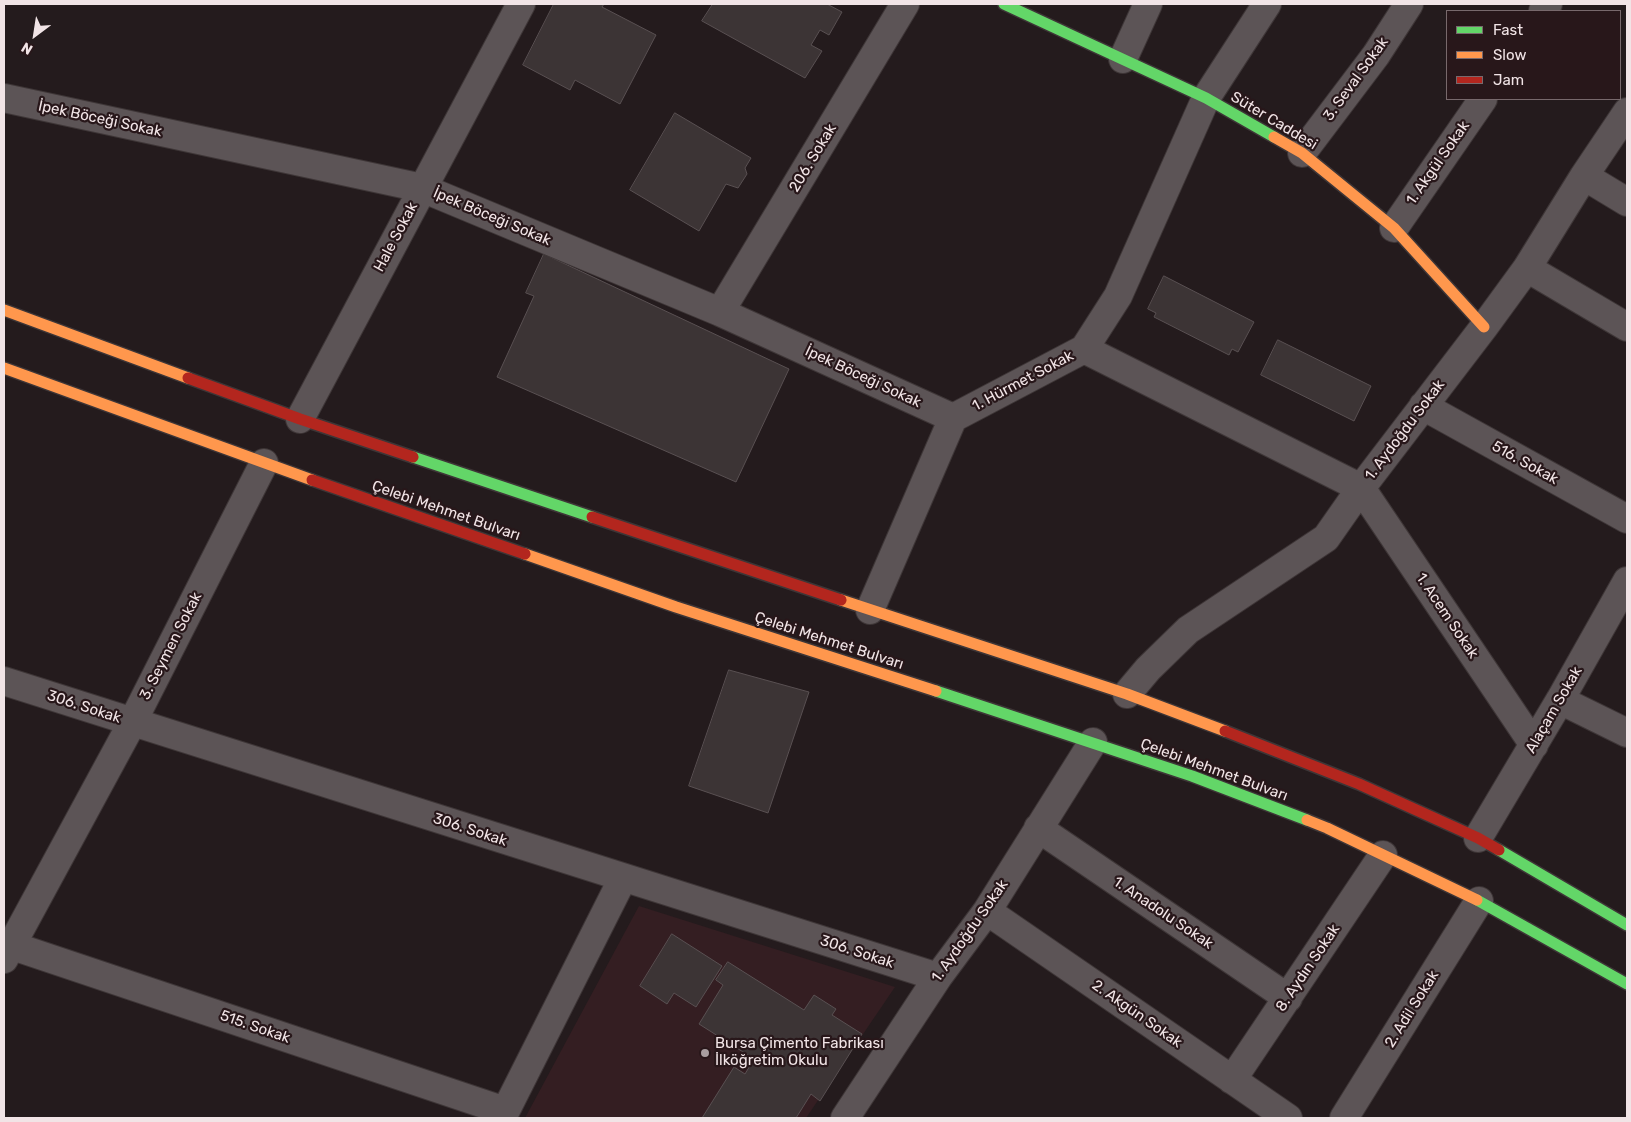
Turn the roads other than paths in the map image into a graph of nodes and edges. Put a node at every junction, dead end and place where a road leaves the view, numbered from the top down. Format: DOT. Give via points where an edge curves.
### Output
graph roads {
  1 [pos="521,4"];
  2 [pos="905,4"];
  3 [pos="1148,4"];
  4 [pos="1267,4"];
  5 [pos="1409,4"];
  6 [pos="1014,6"];
  7 [pos="1123,59"];
  8 [pos="4,98"];
  9 [pos="1206,98"];
  10 [pos="1482,100"];
  11 [pos="1627,112"];
  12 [pos="1302,153"];
  13 [pos="1584,176"];
  14 [pos="422,188"];
  15 [pos="1627,202"];
  16 [pos="1394,228"];
  17 [pos="1527,268"];
  18 [pos="4,310"];
  19 [pos="720,312"];
  20 [pos="1627,327"];
  21 [pos="1484,328"];
  22 [pos="1084,349"];
  23 [pos="4,368"];
  24 [pos="1422,406"];
  25 [pos="953,418"];
  26 [pos="300,419"];
  27 [pos="264,463"];
  28 [pos="1361,488"];
  29 [pos="1627,519"];
  30 [pos="1627,581"];
  31 [pos="870,610"];
  32 [pos="4,681"];
  33 [pos="1127,694"];
  34 [pos="1560,700"];
  35 [pos="132,723"];
  36 [pos="1627,733"];
  37 [pos="1093,742"];
  38 [pos="1534,745"];
  39 [pos="1038,828"];
  40 [pos="1478,838"];
  41 [pos="1384,855"];
  42 [pos="623,878"];
  43 [pos="1480,901"];
  44 [pos="987,910"];
  45 [pos="1627,924"];
  46 [pos="6,949"];
  47 [pos="938,977"];
  48 [pos="1627,984"];
  49 [pos="1288,998"];
  50 [pos="1232,1080"];
  51 [pos="503,1114"];
  52 [pos="845,1118"];
  53 [pos="1286,1118"];
  54 [pos="1344,1118"];
  1 -- 14 [label="street, Hale Sokak"];
  2 -- 19 [label="street, 206. Sokak"];
  3 -- 7 [label="street"];
  4 -- 9 [label="street, 1. Hürmet Sokak"];
  5 -- 12 [label="street, 3. Seval Sokak"];
  6 -- 7 [label="main road, Süter Caddesi"];
  7 -- 9 [label="main road, Süter Caddesi"];
  8 -- 14 [label="street, İpek Böceği Sokak"];
  9 -- 12 [label="main road, Süter Caddesi"];
  9 -- 22 [label="street, 1. Hürmet Sokak" via="1118,296"];
  10 -- 16 [label="street, 1. Akgül Sokak"];
  11 -- 13 [label="street, 1. Aydoğdu Sokak"];
  12 -- 16 [label="main road, Süter Caddesi"];
  13 -- 15 [label="street"];
  13 -- 17 [label="street, 1. Aydoğdu Sokak"];
  14 -- 19 [label="street, İpek Böceği Sokak"];
  14 -- 26 [label="street, Hale Sokak"];
  16 -- 21 [label="main road, Süter Caddesi"];
  17 -- 20 [label="street"];
  17 -- 21 [label="street, 1. Aydoğdu Sokak"];
  18 -- 26 [label="main road"];
  19 -- 25 [label="street, İpek Böceği Sokak"];
  21 -- 24 [label="street, 1. Aydoğdu Sokak"];
  22 -- 25 [label="street, 1. Hürmet Sokak"];
  22 -- 28 [label="street"];
  23 -- 27 [label="main road, Çelebi Mehmet Bulvarı"];
  24 -- 28 [label="street, 1. Aydoğdu Sokak"];
  24 -- 29 [label="street, 516. Sokak"];
  25 -- 31 [label="street"];
  26 -- 31 [label="main road"];
  27 -- 35 [label="street, 3. Seymen Sokak"];
  27 -- 37 [label="main road, Çelebi Mehmet Bulvarı" via="676,607"];
  28 -- 33 [label="street, 1. Aydoğdu Sokak" via="1326,538 1188,630"];
  28 -- 38 [label="street, 1. Acem Sokak"];
  30 -- 34 [label="street, Alaçam Sokak"];
  31 -- 33 [label="main road"];
  32 -- 35 [label="street, 306. Sokak"];
  33 -- 40 [label="main road" via="1341,777"];
  34 -- 36 [label="street"];
  34 -- 38 [label="street, Alaçam Sokak"];
  35 -- 42 [label="street, 306. Sokak"];
  35 -- 46 [label="street, 3. Seymen Sokak"];
  37 -- 39 [label="street, 1. Aydoğdu Sokak"];
  37 -- 41 [label="main road, Çelebi Mehmet Bulvarı" via="1328,828"];
  38 -- 40 [label="street, Alaçam Sokak"];
  39 -- 44 [label="street, 1. Aydoğdu Sokak"];
  39 -- 49 [label="street, 1. Anadolu Sokak"];
  40 -- 45 [label="main road"];
  41 -- 43 [label="main road, Çelebi Mehmet Bulvarı"];
  41 -- 49 [label="street, 8. Aydın Sokak"];
  42 -- 47 [label="street, 306. Sokak"];
  42 -- 51 [label="street"];
  43 -- 48 [label="main road, Çelebi Mehmet Bulvarı"];
  43 -- 54 [label="street, 2. Adil Sokak"];
  44 -- 47 [label="street, 1. Aydoğdu Sokak"];
  44 -- 50 [label="street, 2. Akgün Sokak"];
  46 -- 51 [label="street, 515. Sokak"];
  47 -- 52 [label="street, 1. Aydoğdu Sokak"];
  49 -- 50 [label="street, 8. Aydın Sokak"];
  50 -- 53 [label="street, 2. Akgün Sokak"];
}
